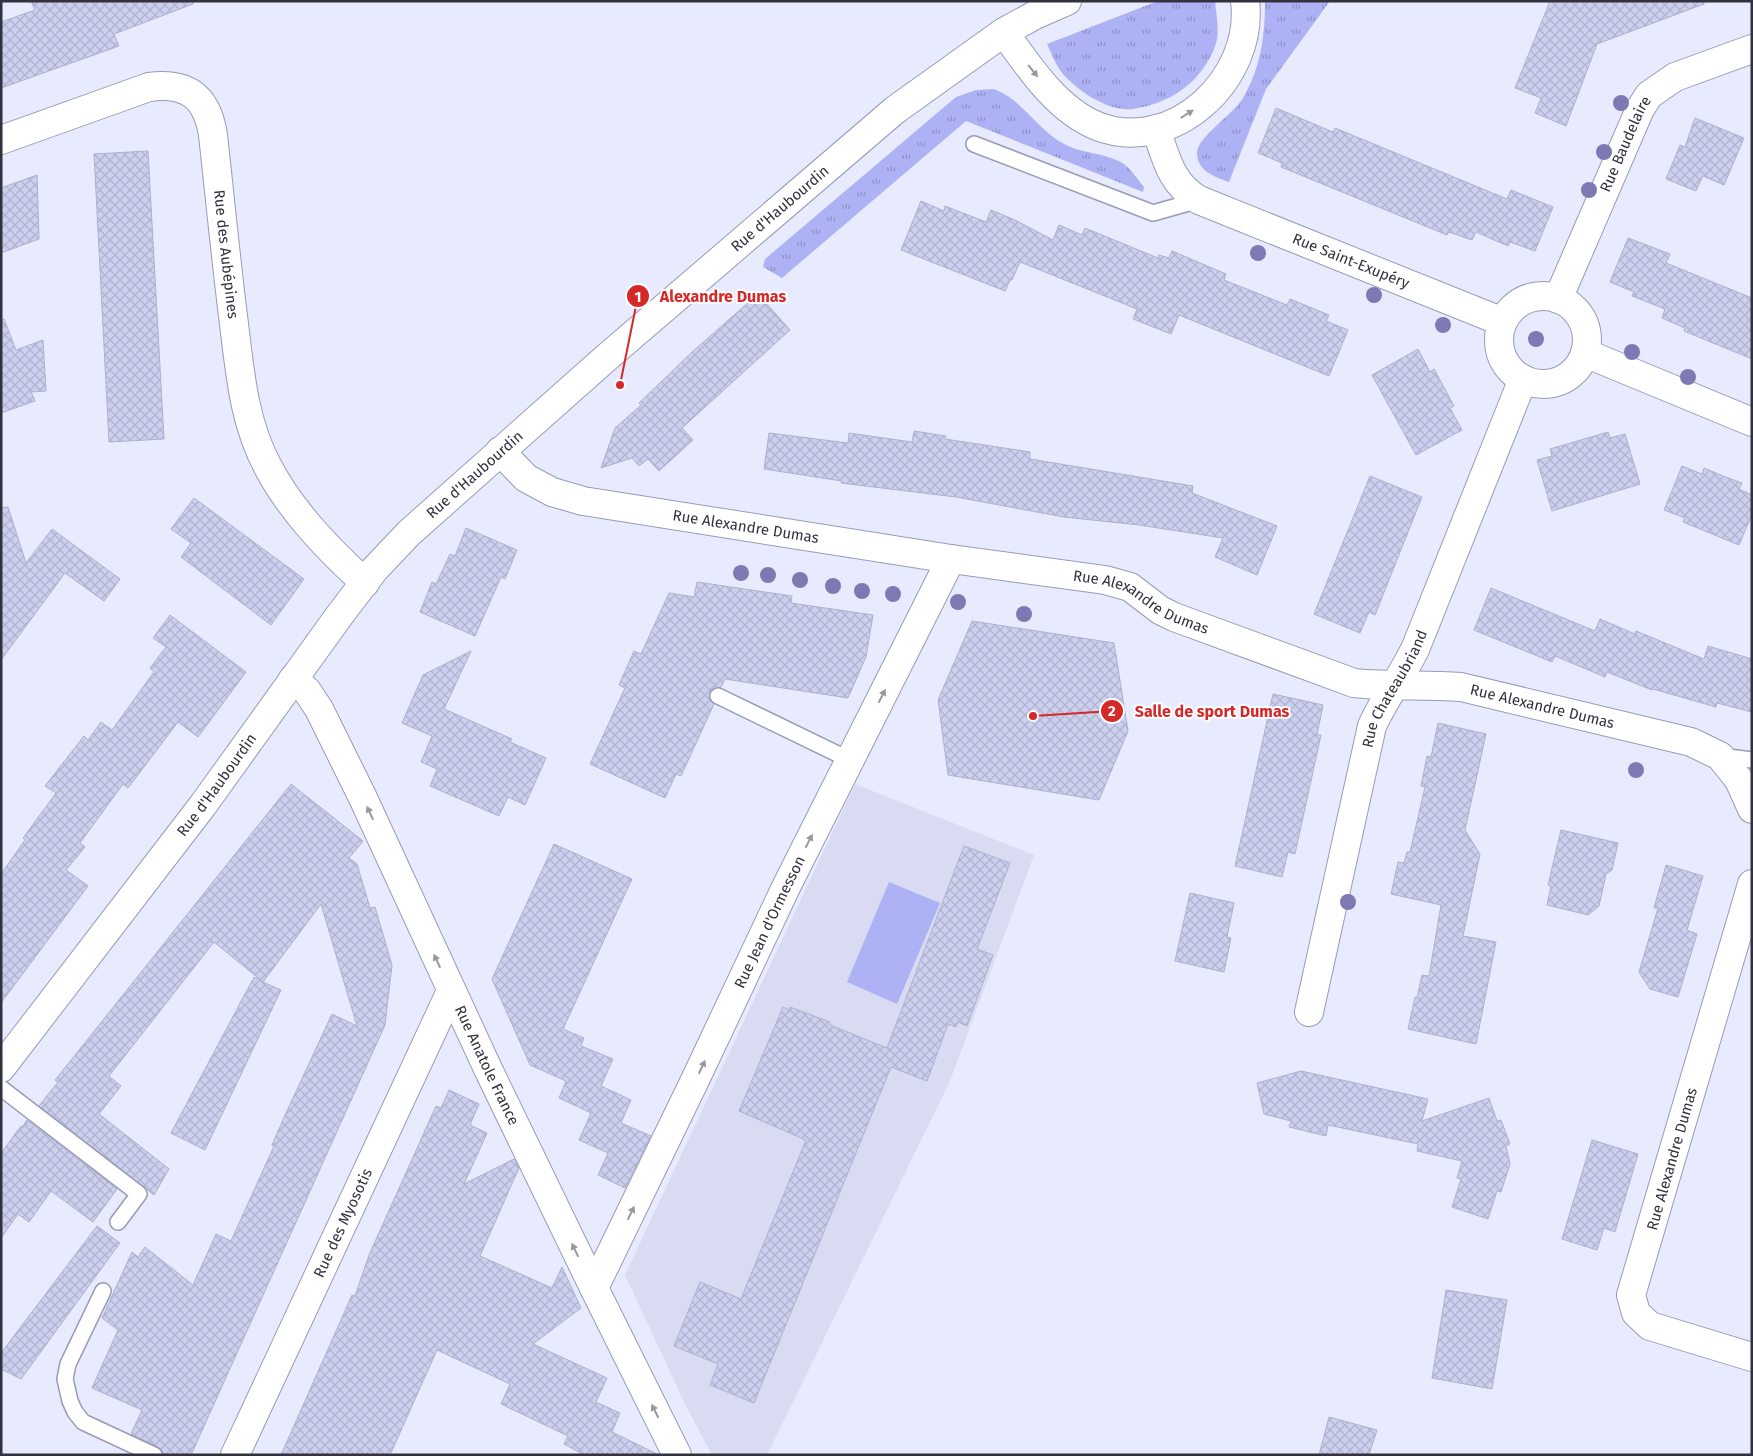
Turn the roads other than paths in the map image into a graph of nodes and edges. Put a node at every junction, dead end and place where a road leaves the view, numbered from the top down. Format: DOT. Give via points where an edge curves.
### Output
graph roads {
  1 [pos="1245,1"];
  2 [pos="1061,2"];
  3 [pos="1004,32"];
  4 [pos="1752,49"];
  5 [pos="1156,129"];
  6 [pos="1,140"];
  7 [pos="974,144"];
  8 [pos="1199,200"];
  9 [pos="1558,299"];
  10 [pos="1503,322"];
  11 [pos="1585,353"];
  12 [pos="1523,379"];
  13 [pos="1752,422"];
  14 [pos="500,451"];
  15 [pos="951,558"];
  16 [pos="365,583"];
  17 [pos="293,679"];
  18 [pos="1394,685"];
  19 [pos="718,696"];
  20 [pos="1720,756"];
  21 [pos="850,760"];
  22 [pos="1752,760"];
  23 [pos="1752,809"];
  24 [pos="1752,884"];
  25 [pos="451,991"];
  26 [pos="1309,1012"];
  27 [pos="1,1068"];
  28 [pos="1,1088"];
  29 [pos="118,1222"];
  30 [pos="594,1288"];
  31 [pos="103,1292"];
  32 [pos="1752,1357"];
  33 [pos="154,1455"];
  34 [pos="236,1455"];
  35 [pos="677,1455"];
  5 -- 1 [label="street, one-way" via="1206,102 1231,72 1244,32"];
  2 -- 3 [label="street, Rue d'Haubourdin"];
  3 -- 5 [label="street, one-way" via="1039,79 1075,113 1096,126 1115,131"];
  3 -- 14 [label="street, Rue d'Haubourdin" via="895,110"];
  4 -- 9 [label="street, Rue Baudelaire" via="1675,78 1649,95 1640,109"];
  5 -- 8 [label="street, Rue Saint-Exupéry" via="1172,174 1184,190"];
  6 -- 16 [label="street, Rue des Aubépines" via="149,87 166,85 181,88 204,105 214,136 240,373 251,428 282,491 342,562"];
  7 -- 8 [label="lane" via="1153,213"];
  8 -- 10 [label="street, Rue Saint-Exupéry"];
  9 -- 10 [label="street" via="1547,296 1526,300"];
  9 -- 11 [label="street" via="1576,311 1582,320 1587,342"];
  10 -- 12 [label="street" via="1499,344 1502,354 1514,373"];
  11 -- 12 [label="street" via="1574,372 1565,378 1545,384"];
  11 -- 13 [label="street"];
  12 -- 18 [label="street, Rue Chateaubriand" via="1416,647"];
  14 -- 15 [label="street, Rue Alexandre Dumas" via="526,478 552,492 583,501"];
  14 -- 16 [label="street, Rue d'Haubourdin" via="409,533"];
  15 -- 18 [label="street, Rue Alexandre Dumas" via="1105,580 1130,587 1174,617 1354,683"];
  21 -- 15 [label="street, Rue Jean d'Ormesson, one-way"];
  16 -- 17 [label="street, Rue d'Haubourdin"];
  25 -- 17 [label="street, Rue Anatole France, one-way" via="319,709 307,691"];
  17 -- 27 [label="street, Rue d'Haubourdin" via="203,805"];
  18 -- 20 [label="street, Rue Alexandre Dumas" via="1461,687 1691,742"];
  18 -- 26 [label="street, Rue Chateaubriand" via="1372,726"];
  19 -- 21 [label="lane"];
  20 -- 22 [label="lane"];
  20 -- 23 [label="street, Rue Alexandre Dumas" via="1739,780"];
  30 -- 21 [label="street, Rue Jean d'Ormesson, one-way"];
  24 -- 32 [label="street, Rue Alexandre Dumas" via="1631,1295 1636,1313 1650,1326"];
  30 -- 25 [label="street, Rue Anatole France, one-way"];
  25 -- 34 [label="street, Rue des Myosotis"];
  28 -- 29 [label="lane" via="139,1194"];
  35 -- 30 [label="street, Rue Anatole France, one-way"];
  31 -- 33 [label="lane" via="68,1364 64,1379 70,1401 83,1422"];
}
